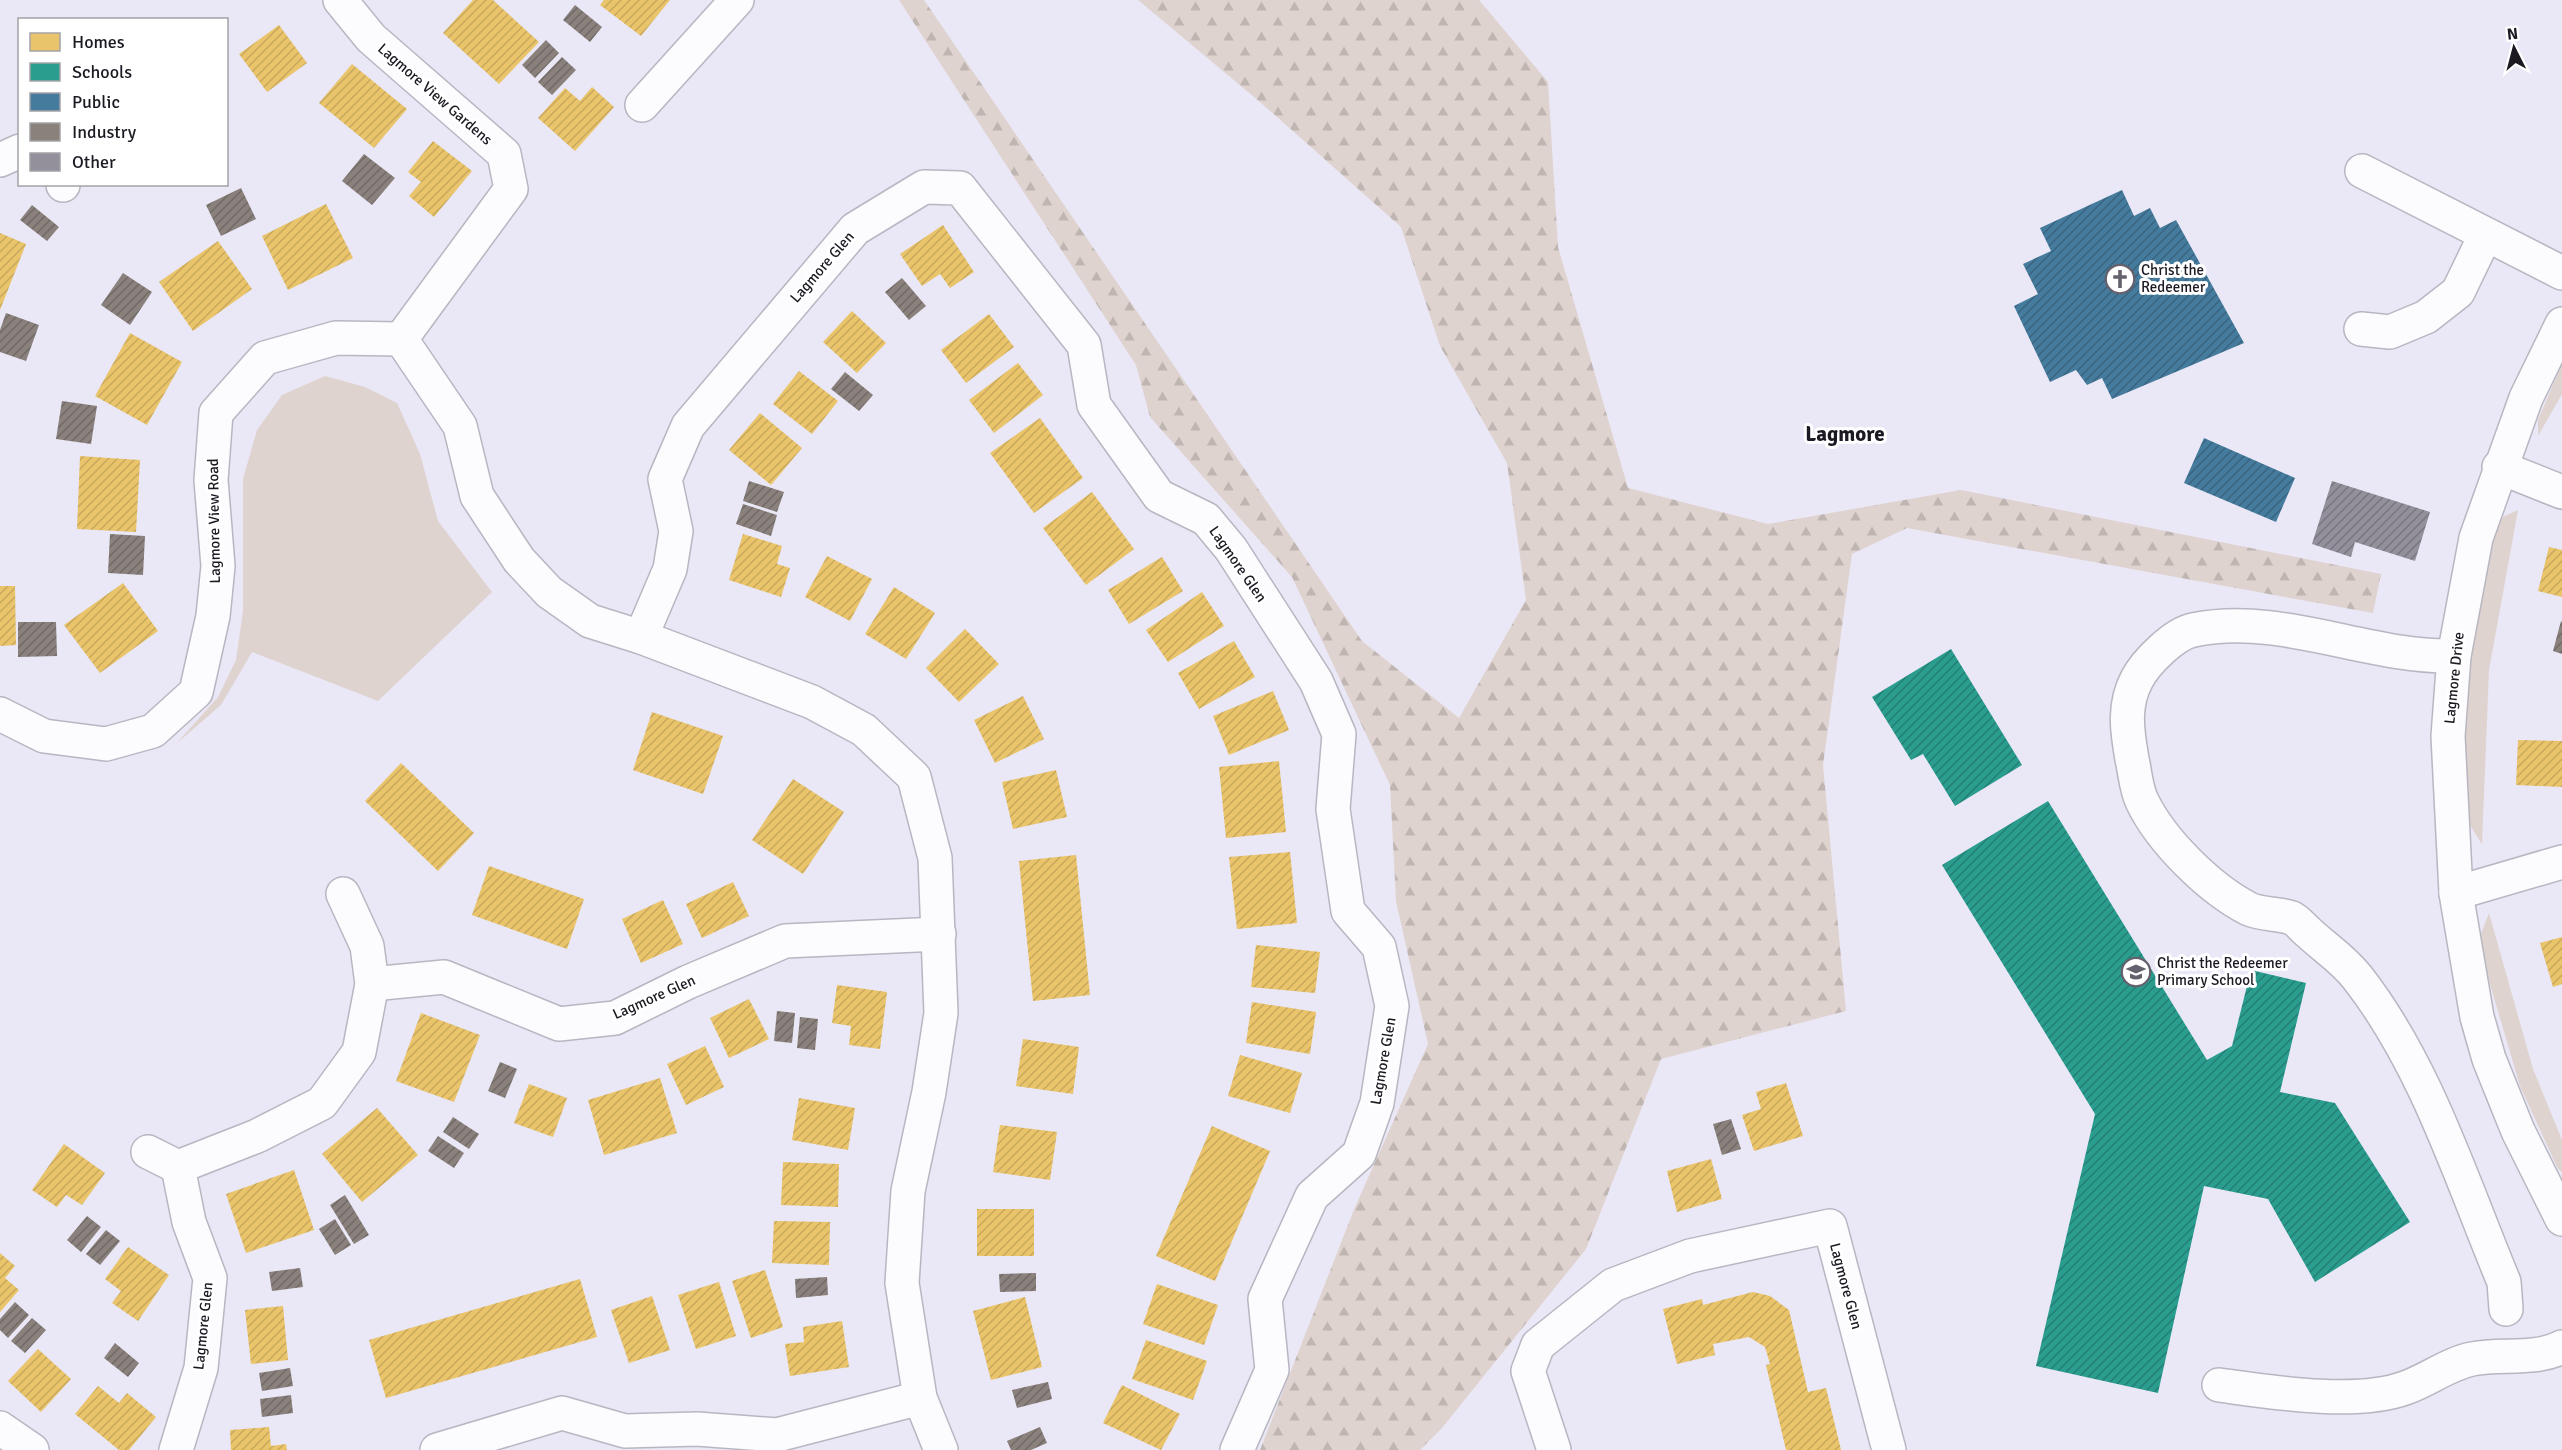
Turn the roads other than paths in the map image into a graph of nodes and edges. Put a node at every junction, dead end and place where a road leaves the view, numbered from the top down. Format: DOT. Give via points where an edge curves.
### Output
graph roads {
  1 [pos="339,0"];
  2 [pos="737,0"];
  3 [pos="642,105"];
  4 [pos="18,152"];
  5 [pos="0,160"];
  6 [pos="2362,171"];
  7 [pos="2485,236"];
  8 [pos="2562,273"];
  9 [pos="2562,324"];
  10 [pos="2361,329"];
  11 [pos="400,339"];
  12 [pos="2499,468"];
  13 [pos="2562,492"];
  14 [pos="641,637"];
  15 [pos="2454,656"];
  16 [pos="0,714"];
  17 [pos="2562,862"];
  18 [pos="2456,893"];
  19 [pos="343,894"];
  20 [pos="939,934"];
  21 [pos="372,984"];
  22 [pos="148,1152"];
  23 [pos="178,1167"];
  24 [pos="2562,1219"];
  25 [pos="2506,1309"];
  26 [pos="2562,1347"];
  27 [pos="2219,1385"];
  28 [pos="920,1398"];
  29 [pos="0,1428"];
  30 [pos="32,1450"];
  31 [pos="176,1450"];
  32 [pos="437,1450"];
  33 [pos="941,1450"];
  34 [pos="1237,1450"];
  35 [pos="1554,1450"];
  36 [pos="1889,1450"];
  1 -- 11 [label="street, Lagmore View Gardens" via="371,38 504,154 511,189"];
  2 -- 3 [label="street"];
  4 -- 5 [label="street"];
  6 -- 7 [label="street"];
  7 -- 8 [label="street"];
  7 -- 10 [label="street" via="2458,292 2426,317 2390,332"];
  9 -- 12 [label="street, Lagmore Drive" via="2526,398"];
  11 -- 14 [label="street" via="460,426 477,496 519,560 549,592 590,621"];
  11 -- 16 [label="street, Lagmore View Road" via="336,338 265,358 216,413 211,480 218,566 213,616 196,692 153,731 106,744 44,736"];
  12 -- 13 [label="street"];
  12 -- 15 [label="street, Lagmore Drive" via="2476,538"];
  14 -- 20 [label="street" via="812,702 864,730 914,777 935,858"];
  14 -- 34 [label="street, Lagmore Glen" via="670,569 676,531 665,478 688,426 855,229 924,187 960,188 1083,345 1094,405 1159,496 1206,519 1231,549 1316,681 1340,734 1333,808 1348,911 1379,947 1392,1006 1377,1103 1359,1154 1312,1196 1265,1299 1272,1370"];
  15 -- 18 [label="street, Lagmore Drive" via="2448,736"];
  15 -- 25 [label="street" via="2423,655 2274,628 2190,630 2160,650 2141,670 2129,694 2126,729 2141,800 2184,858 2251,910 2295,919 2337,954 2391,1028 2427,1097 2504,1282"];
  17 -- 18 [label="street"];
  18 -- 24 [label="street, Lagmore Drive" via="2488,1059"];
  19 -- 21 [label="street" via="367,945"];
  20 -- 21 [label="street, Lagmore Glen" via="785,941 615,1018 559,1024 444,977"];
  20 -- 28 [label="street" via="941,1013 908,1191 902,1282"];
  21 -- 23 [label="street" via="360,1052 322,1103 257,1136"];
  22 -- 23 [label="street"];
  23 -- 31 [label="street, Lagmore Glen" via="189,1222 210,1278 201,1368"];
  26 -- 27 [label="street" via="2553,1352 2460,1362 2404,1389 2383,1393 2319,1396"];
  28 -- 32 [label="street" via="777,1435 697,1429 625,1431 562,1413"];
  28 -- 33 [label="street"];
  29 -- 30 [label="street"];
  35 -- 36 [label="street, Lagmore Glen" via="1528,1371 1538,1346 1613,1285 1690,1256 1830,1226"];
}
